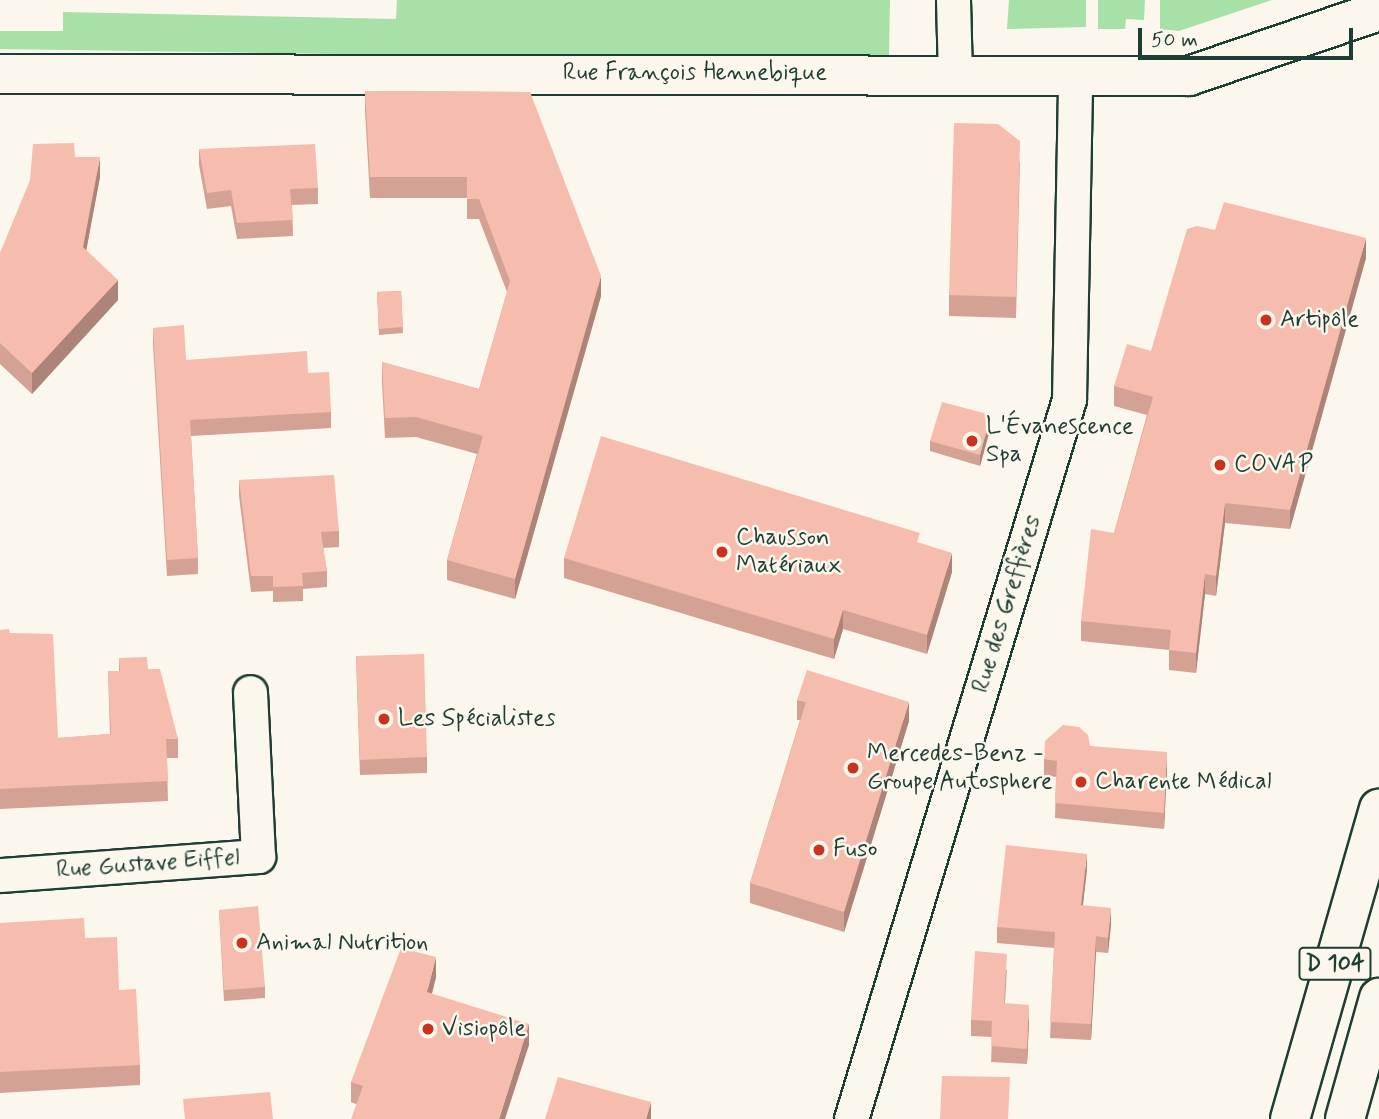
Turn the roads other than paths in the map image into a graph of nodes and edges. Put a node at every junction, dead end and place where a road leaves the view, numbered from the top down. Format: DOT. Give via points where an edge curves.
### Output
graph roads {
  1 [pos="953,0"];
  2 [pos="1379,11"];
  3 [pos="0,74"];
  4 [pos="955,76"];
  5 [pos="1074,76"];
  6 [pos="250,692"];
  7 [pos="1379,809"];
  8 [pos="0,875"];
  9 [pos="1379,998"];
  10 [pos="851,1119"];
  11 [pos="1290,1119"];
  12 [pos="1345,1119"];
  1 -- 4 [label="street"];
  2 -- 5 [label="street, Rue François Hennebique" via="1189,76"];
  3 -- 4 [label="street, Rue François Hennebique"];
  4 -- 5 [label="street, Rue François Hennebique"];
  5 -- 10 [label="street, Rue des Greffières" via="1069,399"];
  6 -- 8 [label="street, Rue Gustave Eiffel" via="258,856"];
  7 -- 11 [label="street, D 104"];
  9 -- 12 [label="street, D 104"];
}
